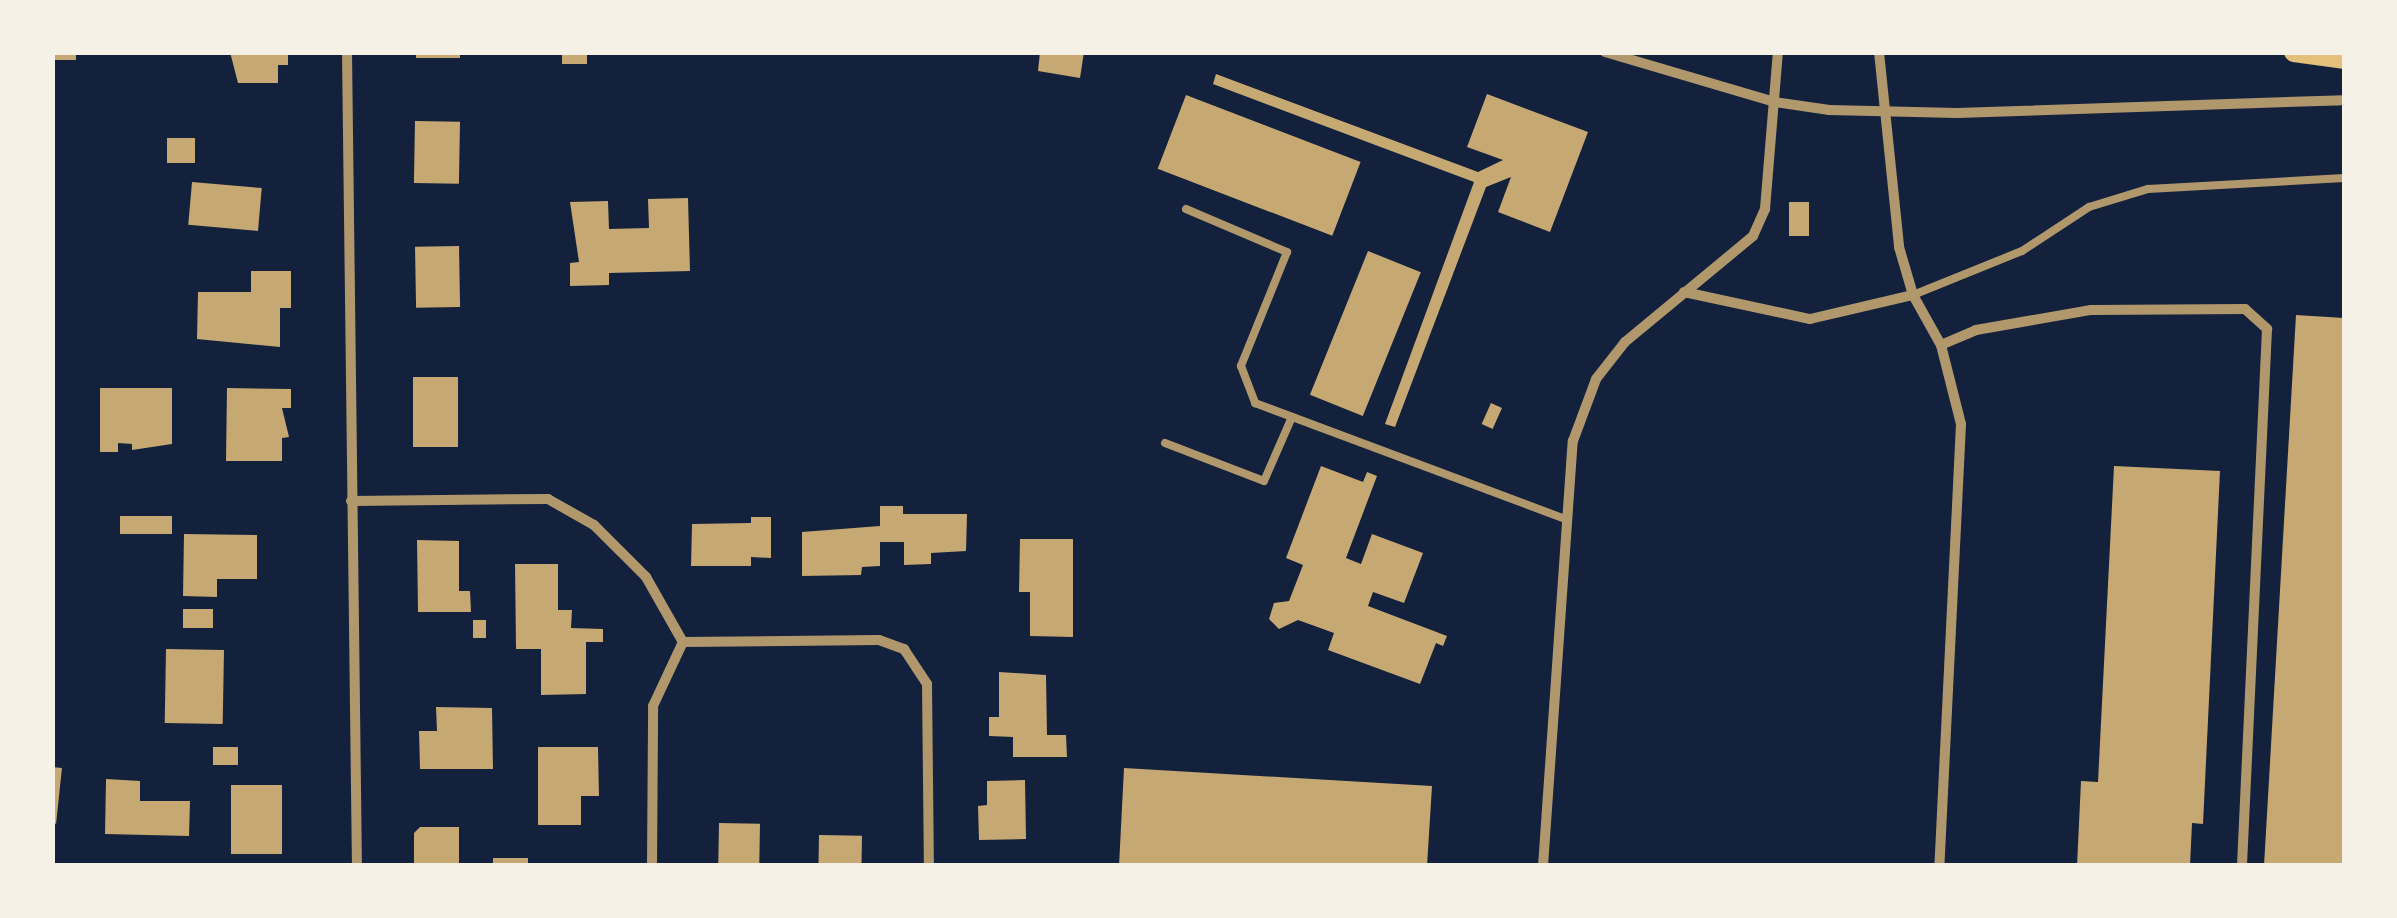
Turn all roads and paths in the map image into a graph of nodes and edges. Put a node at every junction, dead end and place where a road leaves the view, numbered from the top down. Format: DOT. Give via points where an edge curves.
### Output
graph roads {
  1 [pos="348,52"];
  2 [pos="1606,52"];
  3 [pos="1778,52"];
  4 [pos="1879,52"];
  5 [pos="2294,52"];
  6 [pos="2344,59"];
  7 [pos="2344,100"];
  8 [pos="1774,102"];
  9 [pos="1882,113"];
  10 [pos="2344,178"];
  11 [pos="1186,209"];
  12 [pos="1684,292"];
  13 [pos="1913,295"];
  14 [pos="1941,345"];
  15 [pos="1292,417"];
  16 [pos="1166,443"];
  17 [pos="351,500"];
  18 [pos="1566,519"];
  19 [pos="683,642"];
  20 [pos="357,866"];
  21 [pos="652,866"];
  22 [pos="929,866"];
  23 [pos="1543,866"];
  24 [pos="1940,866"];
  25 [pos="2242,866"];
  1 -- 17 [label="street"];
  2 -- 8 [label="street"];
  3 -- 8 [label="street"];
  4 -- 9 [label="street"];
  5 -- 6 [label="main road"];
  7 -- 9 [label="street"];
  8 -- 9 [label="street"];
  8 -- 12 [label="street" via="1764,209 1754,236"];
  9 -- 13 [label="street" via="1899,247"];
  10 -- 13 [label="lane" via="2148,189 2089,207 2022,251"];
  11 -- 15 [label="lane" via="1287,252 1241,366 1255,403"];
  12 -- 13 [label="street" via="1810,318"];
  12 -- 18 [label="street" via="1624,342 1596,379 1573,441"];
  13 -- 14 [label="street"];
  14 -- 24 [label="street" via="1960,424"];
  14 -- 25 [label="street" via="1976,330 2091,310 2245,309 2267,330"];
  15 -- 16 [label="lane" via="1264,481"];
  15 -- 18 [label="lane"];
  17 -- 19 [label="street" via="548,500 594,525 646,578"];
  17 -- 20 [label="street"];
  18 -- 23 [label="street"];
  19 -- 21 [label="street" via="653,706"];
  19 -- 22 [label="street" via="879,640 904,649 927,684"];
}
